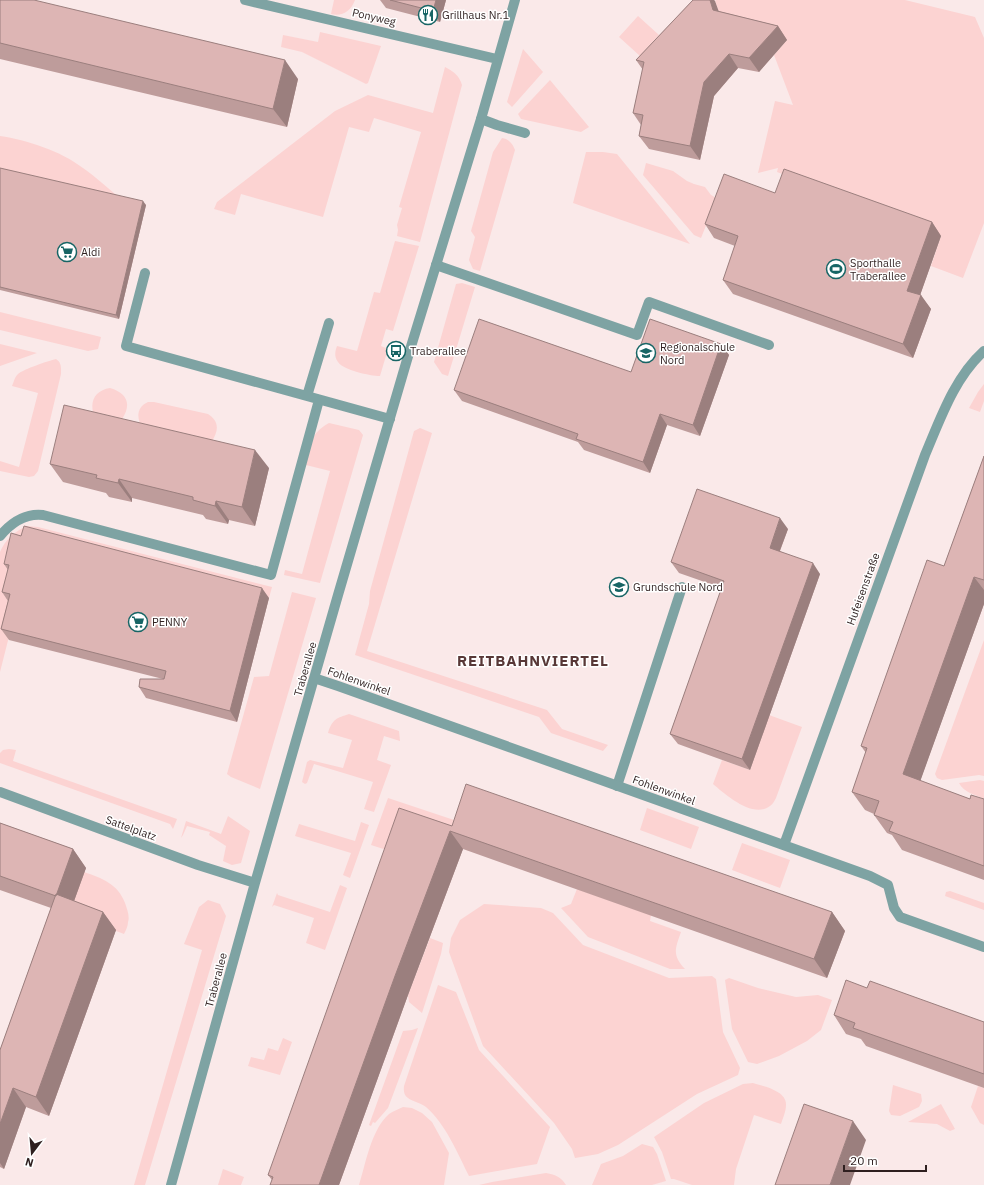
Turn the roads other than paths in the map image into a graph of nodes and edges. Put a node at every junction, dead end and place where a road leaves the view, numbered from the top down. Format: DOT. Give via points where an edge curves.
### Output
graph roads {
  1 [pos="244,0"];
  2 [pos="515,0"];
  3 [pos="497,59"];
  4 [pos="481,119"];
  5 [pos="525,133"];
  6 [pos="436,265"];
  7 [pos="145,273"];
  8 [pos="329,323"];
  9 [pos="769,345"];
  10 [pos="984,351"];
  11 [pos="307,396"];
  12 [pos="319,400"];
  13 [pos="390,419"];
  14 [pos="0,536"];
  15 [pos="682,587"];
  16 [pos="314,678"];
  17 [pos="617,786"];
  18 [pos="0,792"];
  19 [pos="784,845"];
  20 [pos="255,883"];
  21 [pos="984,947"];
  22 [pos="171,1185"];
  1 -- 3 [label="street, Ponyweg"];
  2 -- 3 [label="street, Traberallee"];
  3 -- 4 [label="street, Traberallee"];
  4 -- 5 [label="street"];
  4 -- 6 [label="street, Traberallee"];
  6 -- 9 [label="street" via="637,334 649,302"];
  6 -- 13 [label="street, Traberallee"];
  7 -- 11 [label="street" via="126,346"];
  8 -- 11 [label="street"];
  10 -- 19 [label="street, Hufeisenstraße" via="957,386 925,455"];
  11 -- 12 [label="street"];
  12 -- 13 [label="street"];
  12 -- 14 [label="street" via="271,576 42,515 31,515 19,520"];
  13 -- 16 [label="street, Traberallee"];
  15 -- 17 [label="street"];
  16 -- 17 [label="street, Fohlenwinkel"];
  16 -- 20 [label="street, Traberallee"];
  17 -- 19 [label="street, Fohlenwinkel"];
  18 -- 20 [label="street, Sattelplatz" via="198,865"];
  19 -- 21 [label="street, Fohlenwinkel" via="888,885 894,908 900,916"];
  20 -- 22 [label="street, Traberallee"];
}
